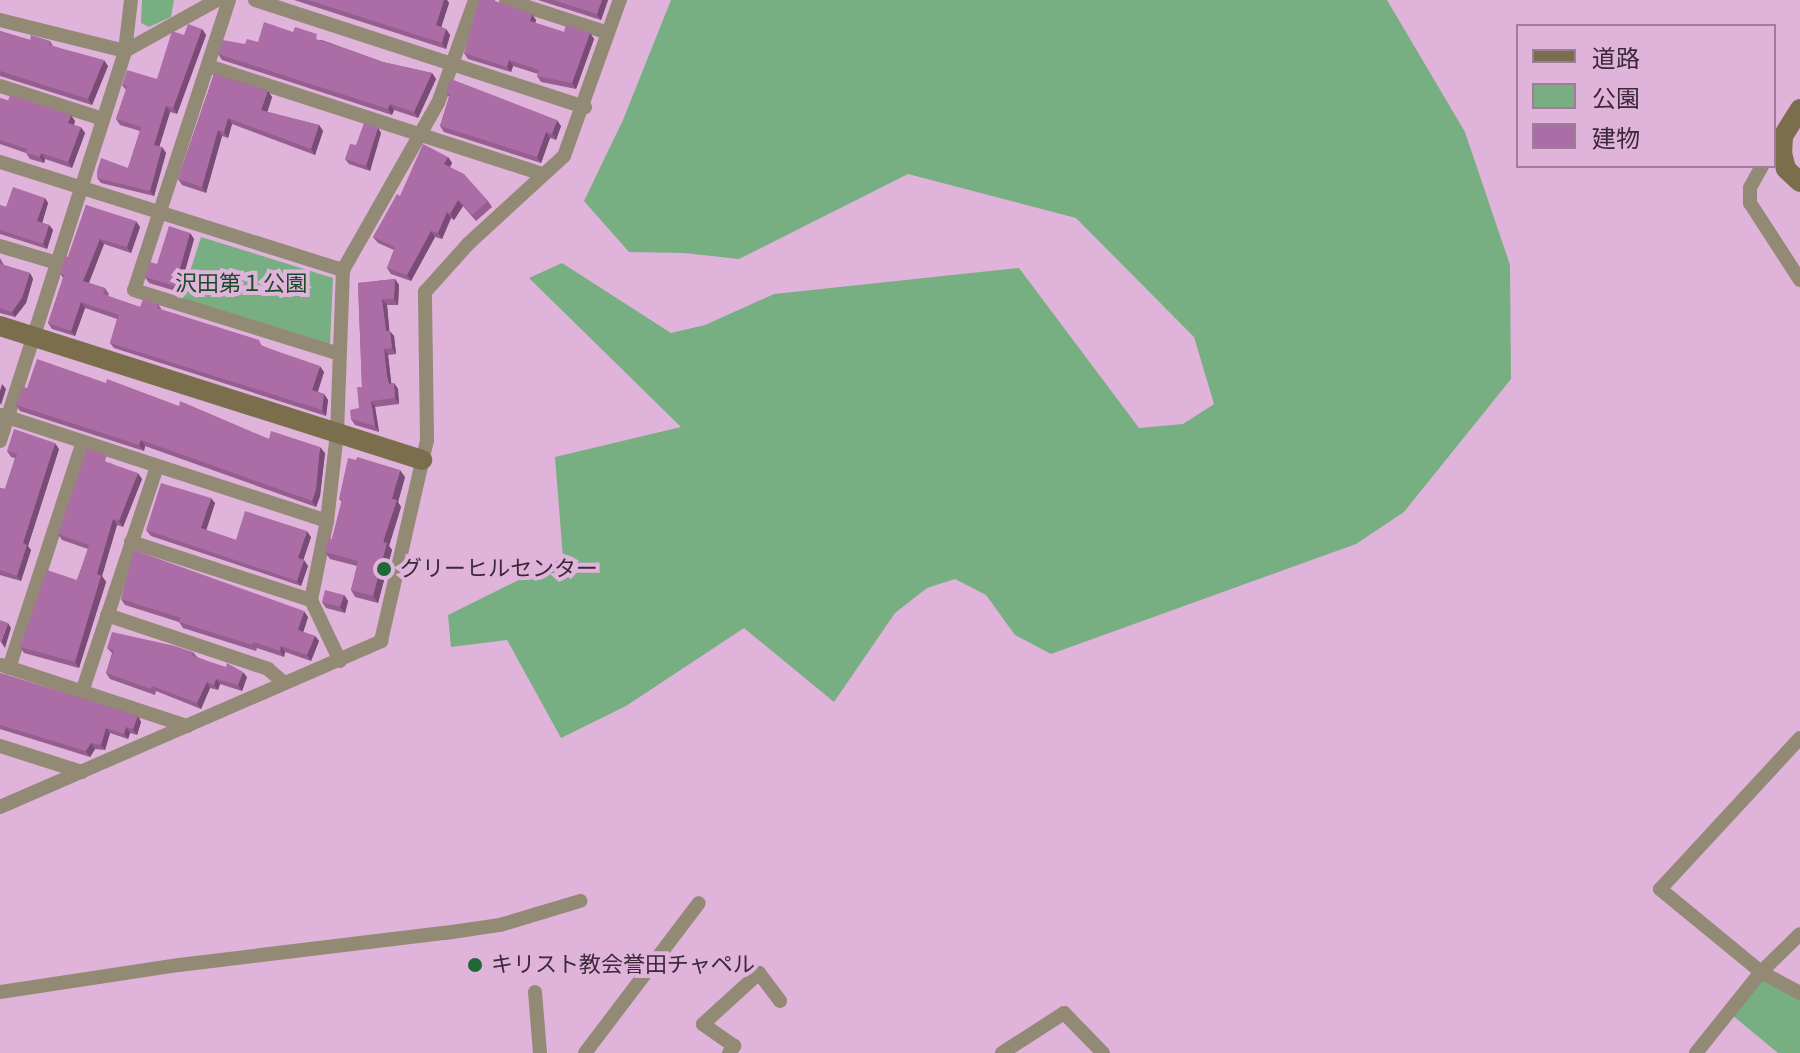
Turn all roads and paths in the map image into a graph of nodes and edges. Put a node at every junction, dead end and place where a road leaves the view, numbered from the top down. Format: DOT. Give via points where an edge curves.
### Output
graph roads {
  1 [pos="131,0"];
  2 [pos="217,0"];
  3 [pos="229,0"];
  4 [pos="255,0"];
  5 [pos="475,0"];
  6 [pos="506,0"];
  7 [pos="620,0"];
  8 [pos="0,20"];
  9 [pos="608,33"];
  10 [pos="125,51"];
  11 [pos="454,64"];
  12 [pos="208,66"];
  13 [pos="0,86"];
  14 [pos="585,107"];
  15 [pos="1800,109"];
  16 [pos="103,119"];
  17 [pos="421,135"];
  18 [pos="1778,142"];
  19 [pos="0,162"];
  20 [pos="1761,168"];
  21 [pos="542,174"];
  22 [pos="1800,182"];
  23 [pos="81,187"];
  24 [pos="158,212"];
  25 [pos="0,246"];
  26 [pos="57,263"];
  27 [pos="343,270"];
  28 [pos="1800,280"];
  29 [pos="0,326"];
  30 [pos="33,337"];
  31 [pos="339,354"];
  32 [pos="4,416"];
  33 [pos="337,433"];
  34 [pos="0,441"];
  35 [pos="83,442"];
  36 [pos="422,460"];
  37 [pos="157,466"];
  38 [pos="327,521"];
  39 [pos="131,542"];
  40 [pos="311,600"];
  41 [pos="107,615"];
  42 [pos="340,661"];
  43 [pos="5,666"];
  44 [pos="284,683"];
  45 [pos="82,692"];
  46 [pos="187,726"];
  47 [pos="1800,738"];
  48 [pos="0,746"];
  49 [pos="82,772"];
  50 [pos="0,807"];
  51 [pos="580,901"];
  52 [pos="699,903"];
  53 [pos="1800,934"];
  54 [pos="1761,972"];
  55 [pos="0,992"];
  56 [pos="535,992"];
  57 [pos="1800,993"];
  58 [pos="780,1001"];
  59 [pos="540,1053"];
  60 [pos="585,1053"];
  61 [pos="729,1053"];
  62 [pos="1002,1053"];
  63 [pos="1103,1053"];
  64 [pos="1696,1053"];
  1 -- 10 [label="street"];
  2 -- 10 [label="street"];
  3 -- 12 [label="street"];
  4 -- 11 [label="street"];
  5 -- 11 [label="street"];
  6 -- 9 [label="street"];
  7 -- 9 [label="street"];
  8 -- 10 [label="street"];
  9 -- 14 [label="street"];
  10 -- 16 [label="street"];
  11 -- 14 [label="street"];
  11 -- 17 [label="street"];
  12 -- 17 [label="street"];
  12 -- 24 [label="street"];
  13 -- 16 [label="street"];
  14 -- 21 [label="street" via="564,156"];
  15 -- 18 [label="street"];
  16 -- 23 [label="street"];
  17 -- 21 [label="street"];
  17 -- 27 [label="street"];
  18 -- 22 [label="street" via="1786,169"];
  19 -- 23 [label="street"];
  20 -- 28 [label="street" via="1750,188 1750,203"];
  21 -- 36 [label="street" via="425,292 427,440"];
  23 -- 24 [label="street"];
  23 -- 26 [label="street"];
  24 -- 27 [label="street"];
  24 -- 31 [label="street" via="134,290"];
  25 -- 26 [label="street"];
  26 -- 30 [label="street"];
  27 -- 31 [label="street"];
  29 -- 30 [label="street"];
  30 -- 32 [label="street"];
  30 -- 33 [label="street"];
  31 -- 33 [label="street"];
  32 -- 34 [label="street"];
  32 -- 35 [label="street"];
  33 -- 36 [label="street"];
  33 -- 38 [label="street"];
  35 -- 37 [label="street"];
  35 -- 43 [label="street"];
  36 -- 42 [label="street" via="381,641"];
  37 -- 38 [label="street"];
  37 -- 39 [label="street"];
  38 -- 40 [label="street"];
  39 -- 40 [label="street"];
  39 -- 41 [label="street"];
  40 -- 42 [label="street"];
  41 -- 44 [label="street" via="268,669"];
  41 -- 45 [label="street"];
  42 -- 44 [label="street"];
  43 -- 45 [label="street"];
  44 -- 46 [label="street"];
  45 -- 46 [label="street"];
  46 -- 49 [label="street"];
  47 -- 54 [label="street" via="1660,889"];
  48 -- 49 [label="street"];
  49 -- 50 [label="street"];
  51 -- 55 [label="street" via="500,925"];
  52 -- 60 [label="street"];
  53 -- 54 [label="street"];
  54 -- 57 [label="street"];
  54 -- 64 [label="street"];
  56 -- 59 [label="street"];
  58 -- 61 [label="street" via="759,973 703,1024 734,1046"];
  62 -- 63 [label="street" via="1064,1013"];
}
